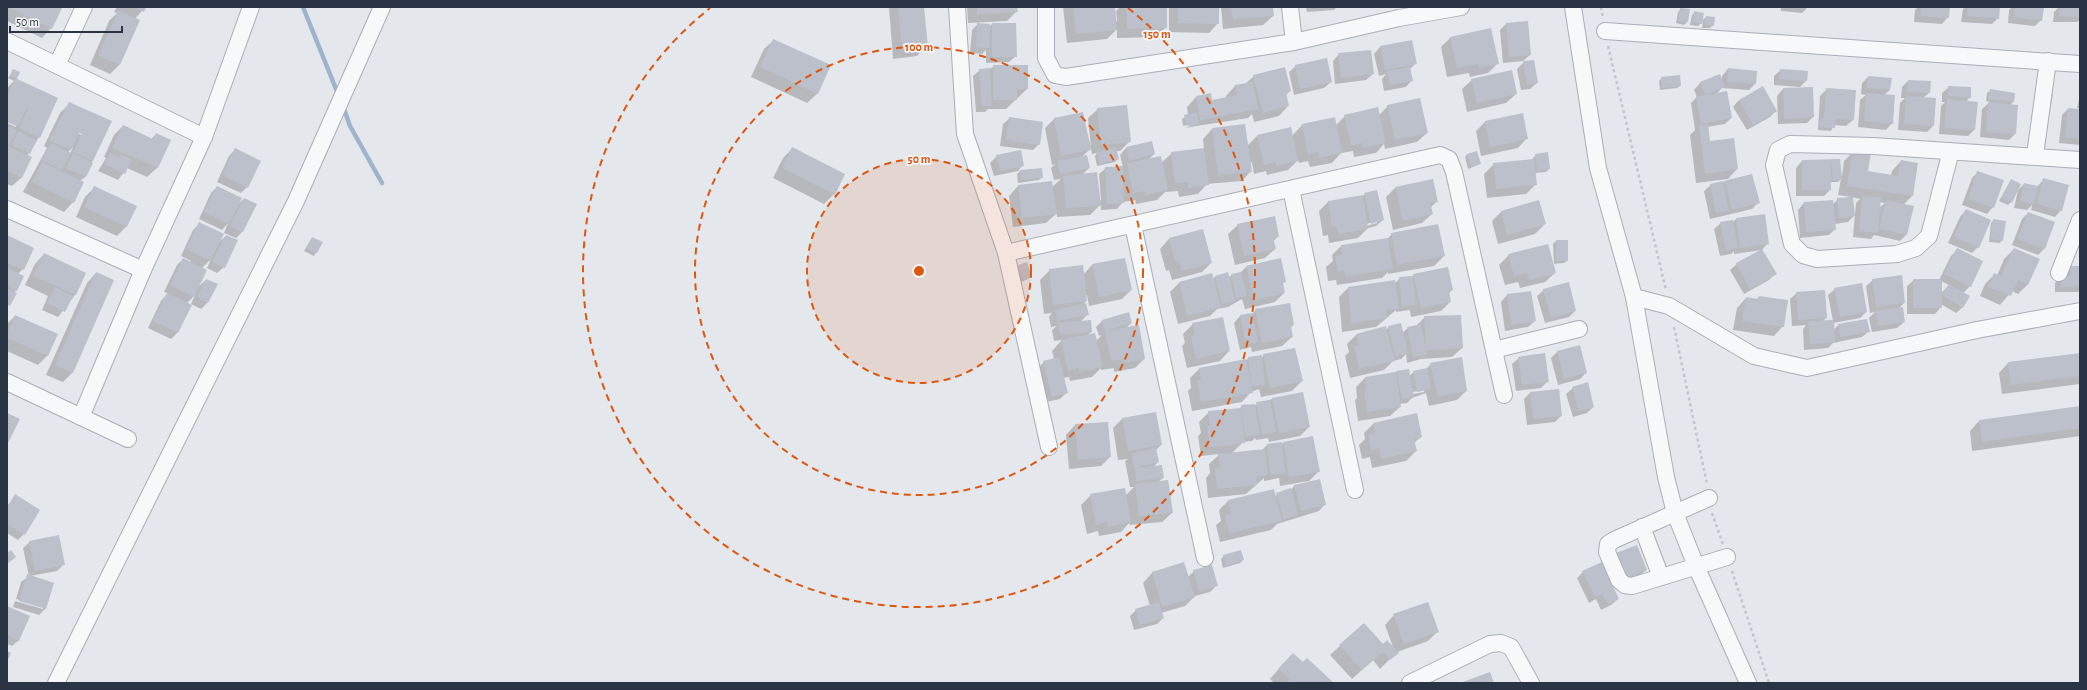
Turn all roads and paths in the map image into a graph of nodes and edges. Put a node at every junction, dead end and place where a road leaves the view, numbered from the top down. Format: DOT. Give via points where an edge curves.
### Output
graph roads {
  1 [pos="84,7"];
  2 [pos="251,7"];
  3 [pos="382,7"];
  4 [pos="957,7"];
  5 [pos="1046,7"];
  6 [pos="1290,7"];
  7 [pos="1461,7"];
  8 [pos="1573,7"];
  9 [pos="1439,9"];
  10 [pos="1605,31"];
  11 [pos="7,41"];
  12 [pos="1294,42"];
  13 [pos="2048,61"];
  14 [pos="2080,64"];
  15 [pos="57,66"];
  16 [pos="204,137"];
  17 [pos="1951,151"];
  18 [pos="2035,155"];
  19 [pos="2080,160"];
  20 [pos="1291,189"];
  21 [pos="7,209"];
  22 [pos="2080,220"];
  23 [pos="1133,225"];
  24 [pos="1006,253"];
  25 [pos="143,270"];
  26 [pos="2059,273"];
  27 [pos="1634,297"];
  28 [pos="1669,306"];
  29 [pos="2080,311"];
  30 [pos="1579,329"];
  31 [pos="1494,350"];
  32 [pos="7,382"];
  33 [pos="1504,395"];
  34 [pos="81,417"];
  35 [pos="128,439"];
  36 [pos="1049,447"];
  37 [pos="1355,490"];
  38 [pos="1709,498"];
  39 [pos="1675,513"];
  40 [pos="1642,527"];
  41 [pos="1727,557"];
  42 [pos="1205,558"];
  43 [pos="1696,566"];
  44 [pos="1662,577"];
  45 [pos="56,683"];
  46 [pos="1410,683"];
  47 [pos="1531,683"];
  48 [pos="1748,683"];
  49 [pos="1769,683"];
  1 -- 15 [label="street"];
  2 -- 16 [label="street"];
  3 -- 45 [label="street" via="296,201"];
  4 -- 24 [label="street" via="965,134"];
  5 -- 12 [label="street" via="1046,58 1055,75 1066,77"];
  6 -- 12 [label="street"];
  7 -- 9 [label="street"];
  8 -- 27 [label="street" via="1598,168"];
  9 -- 12 [label="street"];
  10 -- 13 [label="street"];
  10 -- 28 [label="path"];
  11 -- 15 [label="street"];
  13 -- 14 [label="street"];
  13 -- 18 [label="street"];
  15 -- 16 [label="street"];
  16 -- 25 [label="street"];
  17 -- 17 [label="street" via="1929,236 1916,248 1897,254 1817,259 1803,256 1792,244 1774,165 1778,150 1790,144"];
  17 -- 18 [label="street"];
  18 -- 19 [label="street"];
  20 -- 23 [label="street"];
  20 -- 31 [label="street" via="1440,156 1449,159"];
  20 -- 37 [label="street"];
  21 -- 25 [label="street"];
  22 -- 26 [label="street"];
  23 -- 24 [label="street"];
  23 -- 42 [label="street"];
  24 -- 36 [label="street"];
  25 -- 34 [label="street"];
  27 -- 28 [label="street"];
  27 -- 39 [label="street" via="1666,477"];
  28 -- 29 [label="street" via="1754,356 1807,368 1977,330"];
  28 -- 38 [label="path"];
  30 -- 31 [label="street"];
  31 -- 33 [label="street"];
  32 -- 34 [label="street"];
  34 -- 35 [label="street"];
  38 -- 39 [label="street"];
  38 -- 41 [label="path"];
  39 -- 40 [label="street"];
  39 -- 43 [label="street"];
  40 -- 44 [label="street"];
  40 -- 44 [label="street" via="1608,544 1607,552 1619,580 1625,585 1632,586"];
  41 -- 43 [label="street"];
  41 -- 49 [label="path"];
  43 -- 44 [label="street"];
  43 -- 48 [label="street"];
  46 -- 47 [label="street" via="1490,644 1501,643 1511,646"];
}
